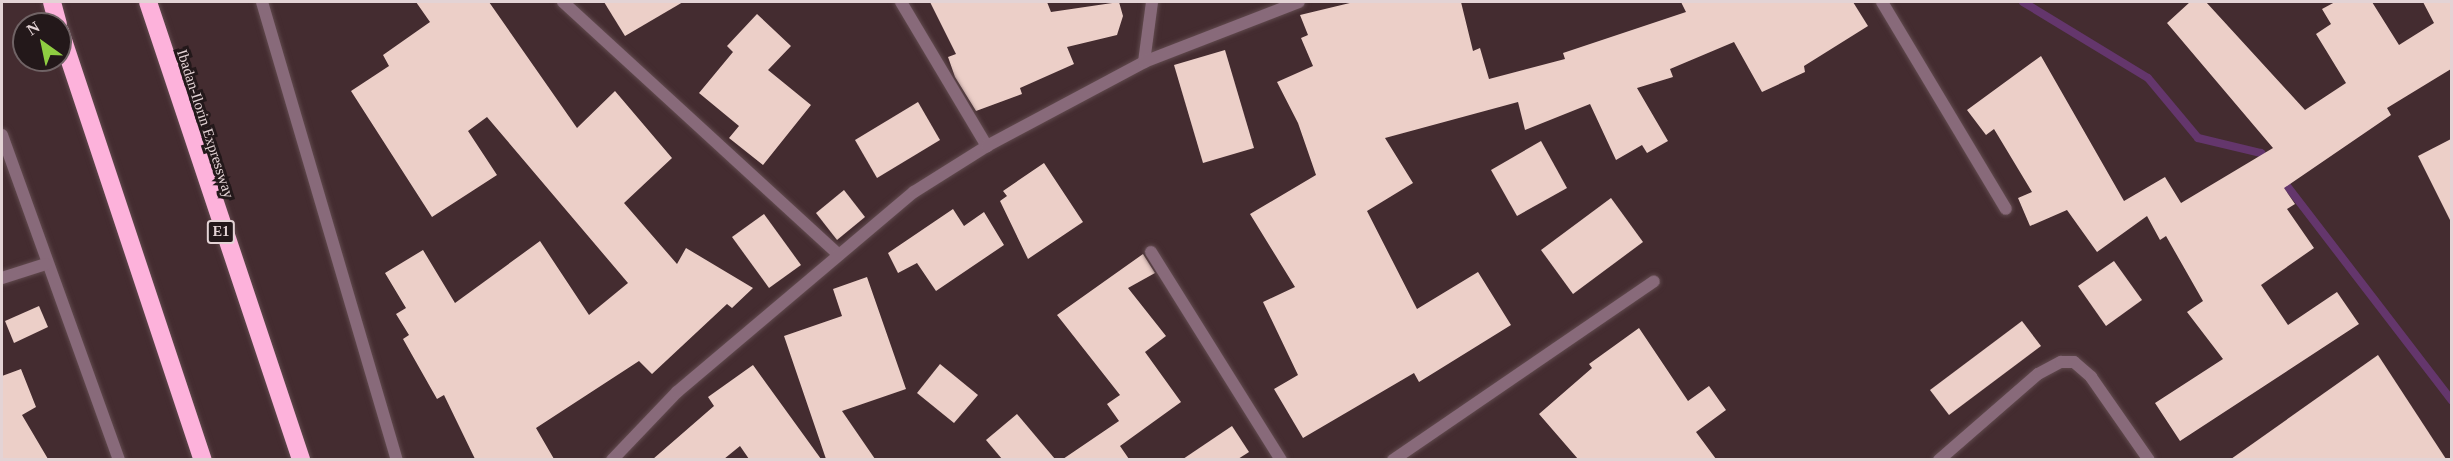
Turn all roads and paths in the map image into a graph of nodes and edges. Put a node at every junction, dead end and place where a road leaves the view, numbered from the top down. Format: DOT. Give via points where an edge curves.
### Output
graph roads {
  1 [pos="148,2"];
  2 [pos="262,2"];
  3 [pos="563,2"];
  4 [pos="901,2"];
  5 [pos="1152,2"];
  6 [pos="1299,2"];
  7 [pos="1882,2"];
  8 [pos="1144,62"];
  9 [pos="72,67"];
  10 [pos="2,135"];
  11 [pos="987,146"];
  12 [pos="2006,209"];
  13 [pos="1151,252"];
  14 [pos="838,254"];
  15 [pos="46,264"];
  16 [pos="2,278"];
  17 [pos="1654,281"];
  18 [pos="119,459"];
  19 [pos="203,459"];
  20 [pos="302,459"];
  21 [pos="397,459"];
  22 [pos="612,459"];
  23 [pos="1281,459"];
  24 [pos="1393,459"];
  25 [pos="1940,459"];
  26 [pos="2149,459"];
  1 -- 20 [label="highway, Ibadan-Ilorin Expressway / E1"];
  2 -- 21 [label="street"];
  3 -- 14 [label="street"];
  4 -- 11 [label="street"];
  5 -- 8 [label="street"];
  6 -- 8 [label="street"];
  7 -- 12 [label="street"];
  8 -- 11 [label="street"];
  9 -- 19 [label="highway"];
  10 -- 15 [label="street"];
  11 -- 14 [label="street" via="914,192"];
  13 -- 23 [label="street"];
  14 -- 22 [label="street" via="677,392"];
  15 -- 16 [label="street"];
  15 -- 18 [label="street"];
  17 -- 24 [label="street"];
  25 -- 26 [label="street" via="2038,374 2061,362 2074,362 2091,377"];
}
